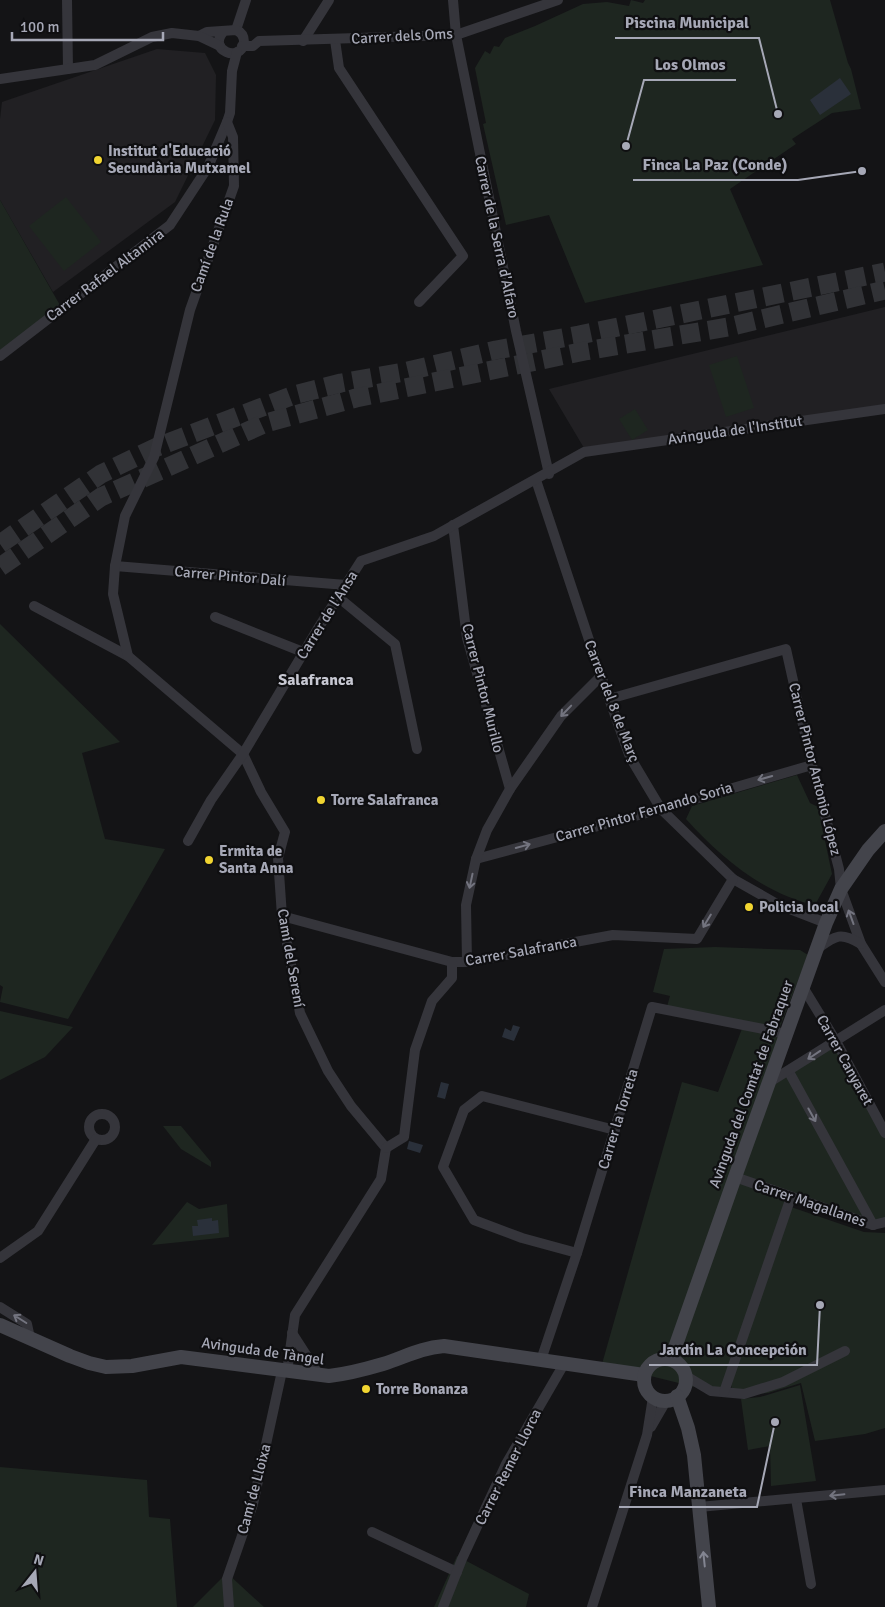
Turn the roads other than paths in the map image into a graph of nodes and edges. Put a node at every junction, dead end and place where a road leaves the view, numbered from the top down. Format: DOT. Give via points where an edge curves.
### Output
graph roads {
  1 [pos="67,0"];
  2 [pos="246,0"];
  3 [pos="330,0"];
  4 [pos="453,0"];
  5 [pos="558,0"];
  6 [pos="224,31"];
  7 [pos="239,32"];
  8 [pos="456,34"];
  9 [pos="199,36"];
  10 [pos="335,40"];
  11 [pos="259,41"];
  12 [pos="303,41"];
  13 [pos="222,49"];
  14 [pos="240,49"];
  15 [pos="68,68"];
  16 [pos="232,71"];
  17 [pos="0,79"];
  18 [pos="228,122"];
  19 [pos="419,302"];
  20 [pos="0,356"];
  21 [pos="885,409"];
  22 [pos="584,452"];
  23 [pos="548,474"];
  24 [pos="536,480"];
  25 [pos="453,526"];
  26 [pos="115,566"];
  27 [pos="346,585"];
  28 [pos="338,597"];
  29 [pos="34,606"];
  30 [pos="215,617"];
  31 [pos="303,652"];
  32 [pos="128,656"];
  33 [pos="600,676"];
  34 [pos="609,699"];
  35 [pos="417,749"];
  36 [pos="243,754"];
  37 [pos="812,765"];
  38 [pos="510,789"];
  39 [pos="661,809"];
  40 [pos="885,831"];
  41 [pos="188,841"];
  42 [pos="476,859"];
  43 [pos="733,879"];
  44 [pos="841,889"];
  45 [pos="282,916"];
  46 [pos="826,923"];
  47 [pos="861,944"];
  48 [pos="817,949"];
  49 [pos="452,962"];
  50 [pos="467,962"];
  51 [pos="885,982"];
  52 [pos="803,987"];
  53 [pos="885,1010"];
  54 [pos="785,1036"];
  55 [pos="836,1040"];
  56 [pos="789,1072"];
  57 [pos="768,1083"];
  58 [pos="615,1130"];
  59 [pos="885,1133"];
  60 [pos="96,1139"];
  61 [pos="386,1148"];
  62 [pos="734,1176"];
  63 [pos="791,1196"];
  64 [pos="885,1222"];
  65 [pos="873,1225"];
  66 [pos="577,1253"];
  67 [pos="0,1258"];
  68 [pos="0,1307"];
  69 [pos="0,1325"];
  70 [pos="292,1333"];
  71 [pos="30,1338"];
  72 [pos="845,1351"];
  73 [pos="541,1360"];
  74 [pos="671,1360"];
  75 [pos="564,1364"];
  76 [pos="284,1371"];
  77 [pos="319,1376"];
  78 [pos="644,1376"];
  79 [pos="686,1376"];
  80 [pos="724,1392"];
  81 [pos="665,1398"];
  82 [pos="885,1490"];
  83 [pos="796,1499"];
  84 [pos="699,1507"];
  85 [pos="372,1532"];
  86 [pos="457,1572"];
  87 [pos="811,1584"];
  88 [pos="229,1607"];
  89 [pos="443,1607"];
  90 [pos="592,1607"];
  91 [pos="709,1607"];
  1 -- 15 [label="street"];
  2 -- 7 [label="street"];
  3 -- 12 [label="street"];
  4 -- 8 [label="street, Carrer de la Serra d'Alfaro"];
  5 -- 8 [label="street, Carrer dels Oms"];
  6 -- 7 [label="street" via="232,29"];
  6 -- 9 [label="street"];
  6 -- 13 [label="street" via="219,38"];
  7 -- 11 [label="street"];
  7 -- 14 [label="street" via="243,38"];
  8 -- 10 [label="street, Carrer dels Oms"];
  8 -- 23 [label="street, Carrer de la Serra d'Alfaro"];
  9 -- 13 [label="street"];
  9 -- 15 [label="street" via="172,33 152,37 95,65"];
  10 -- 12 [label="street, Carrer dels Oms"];
  10 -- 19 [label="street" via="339,68 463,256"];
  11 -- 12 [label="street, Carrer dels Oms"];
  11 -- 14 [label="street, Carrer dels Oms"];
  13 -- 14 [label="street" via="229,53"];
  13 -- 16 [label="street, Carrer Rafael Altamira"];
  14 -- 16 [label="street, Carrer Rafael Altamira"];
  15 -- 17 [label="street"];
  16 -- 18 [label="street, Carrer Rafael Altamira"];
  18 -- 20 [label="street, Carrer Rafael Altamira" via="208,167 170,225"];
  18 -- 26 [label="street, Camí de la Rula" via="233,137 234,186 190,310 154,457 124,516"];
  21 -- 22 [label="street, Avinguda de l'Institut"];
  22 -- 23 [label="street, Carrer de l'Ansa"];
  23 -- 24 [label="street, Carrer de l'Ansa"];
  24 -- 25 [label="street, Carrer de l'Ansa"];
  24 -- 33 [label="street, Carrer del 8 de Març"];
  25 -- 27 [label="street, Carrer de l'Ansa" via="434,536 362,561"];
  25 -- 38 [label="street, Carrer Pintor Murillo" via="467,638"];
  26 -- 27 [label="street, Carrer Pintor Dalí"];
  26 -- 32 [label="street, Camí de la Rula" via="113,594"];
  27 -- 28 [label="street, Carrer de l'Ansa"];
  28 -- 31 [label="street, Carrer de l'Ansa"];
  28 -- 35 [label="street" via="395,644"];
  29 -- 32 [label="street"];
  30 -- 31 [label="street"];
  31 -- 36 [label="street, Carrer de l'Ansa"];
  32 -- 36 [label="street"];
  33 -- 34 [label="street, Carrer del 8 de Març"];
  33 -- 38 [label="street, one-way" via="561,716"];
  34 -- 37 [label="street, Carrer Pintor Antonio López" via="786,649"];
  34 -- 39 [label="street, Carrer del 8 de Març" via="630,756"];
  36 -- 41 [label="street, Carrer de l'Ansa"];
  36 -- 45 [label="street, Camí del Serení" via="285,832 278,858"];
  37 -- 39 [label="street, Carrer Pintor Fernando Soria, one-way"];
  37 -- 44 [label="street, Carrer Pintor Antonio López" via="839,869"];
  38 -- 42 [label="street" via="487,830"];
  42 -- 39 [label="street, Carrer Pintor Fernando Soria, one-way"];
  39 -- 43 [label="street, Carrer del 8 de Març"];
  40 -- 44 [label="street, Avinguda del Comtat de Fabraquer"];
  42 -- 50 [label="street, one-way" via="466,905"];
  43 -- 46 [label="street, Carrer del 8 de Març" via="777,904"];
  43 -- 50 [label="street, Carrer Salafranca, one-way" via="697,939 613,935"];
  44 -- 46 [label="street, Avinguda del Comtat de Fabraquer"];
  47 -- 44 [label="street, Carrer Pintor Antonio López, one-way"];
  45 -- 49 [label="street, Carrer Salafranca"];
  45 -- 61 [label="street, Camí del Serení" via="300,1013 328,1071 351,1106"];
  46 -- 48 [label="street, Avinguda del Comtat de Fabraquer"];
  47 -- 48 [label="street" via="849,936 836,936"];
  47 -- 51 [label="street, Carrer Pintor Antonio López"];
  48 -- 52 [label="street, Avinguda del Comtat de Fabraquer"];
  49 -- 50 [label="street, Carrer Salafranca"];
  49 -- 61 [label="street" via="452,978 432,1001 415,1050 404,1137"];
  52 -- 54 [label="street, Avinguda del Comtat de Fabraquer"];
  52 -- 55 [label="street, Carrer Canyaret"];
  53 -- 55 [label="street"];
  54 -- 57 [label="street, Avinguda del Comtat de Fabraquer"];
  54 -- 58 [label="street, Carrer la Torreta" via="652,1008"];
  55 -- 56 [label="street, one-way"];
  55 -- 59 [label="street, Carrer Canyaret"];
  56 -- 57 [label="street"];
  56 -- 65 [label="street, one-way"];
  57 -- 62 [label="street, Avinguda del Comtat de Fabraquer"];
  58 -- 66 [label="street, Carrer la Torreta"];
  58 -- 66 [label="street" via="482,1096 464,1110 443,1167 474,1220"];
  60 -- 67 [label="street" via="38,1231"];
  61 -- 70 [label="street" via="381,1179 294,1315"];
  62 -- 63 [label="street, Carrer Magallanes"];
  62 -- 74 [label="street, Avinguda del Comtat de Fabraquer"];
  63 -- 65 [label="street, Carrer Magallanes"];
  63 -- 80 [label="street"];
  64 -- 65 [label="street, Carrer Magallanes"];
  66 -- 73 [label="street, Carrer la Torreta"];
  71 -- 68 [label="street, one-way" via="27,1324"];
  69 -- 71 [label="street, Avinguda de Tàngel"];
  70 -- 76 [label="street"];
  70 -- 77 [label="street"];
  71 -- 76 [label="street, Avinguda de Tàngel" via="106,1367 181,1357"];
  72 -- 80 [label="street" via="784,1382 744,1394"];
  73 -- 75 [label="street, Avinguda de Tàngel"];
  73 -- 77 [label="street, Avinguda de Tàngel" via="444,1346 428,1347 342,1375"];
  74 -- 78 [label="street" via="656,1360 646,1369"];
  74 -- 79 [label="street" via="681,1366"];
  75 -- 78 [label="street, Avinguda de Tàngel"];
  75 -- 86 [label="street, Carrer Remer Llorca" via="506,1464"];
  76 -- 77 [label="street, Avinguda de Tàngel"];
  76 -- 88 [label="street, Camí de Lloixa" via="253,1504 228,1580"];
  78 -- 81 [label="street" via="647,1392"];
  79 -- 80 [label="street" via="711,1391"];
  79 -- 81 [label="street" via="682,1391"];
  81 -- 84 [label="street" via="688,1428"];
  81 -- 90 [label="street" via="647,1435"];
  82 -- 83 [label="street, one-way"];
  83 -- 84 [label="street"];
  83 -- 87 [label="street"];
  91 -- 84 [label="street, one-way"];
  85 -- 86 [label="street"];
  86 -- 89 [label="street, Carrer Remer Llorca"];
}
